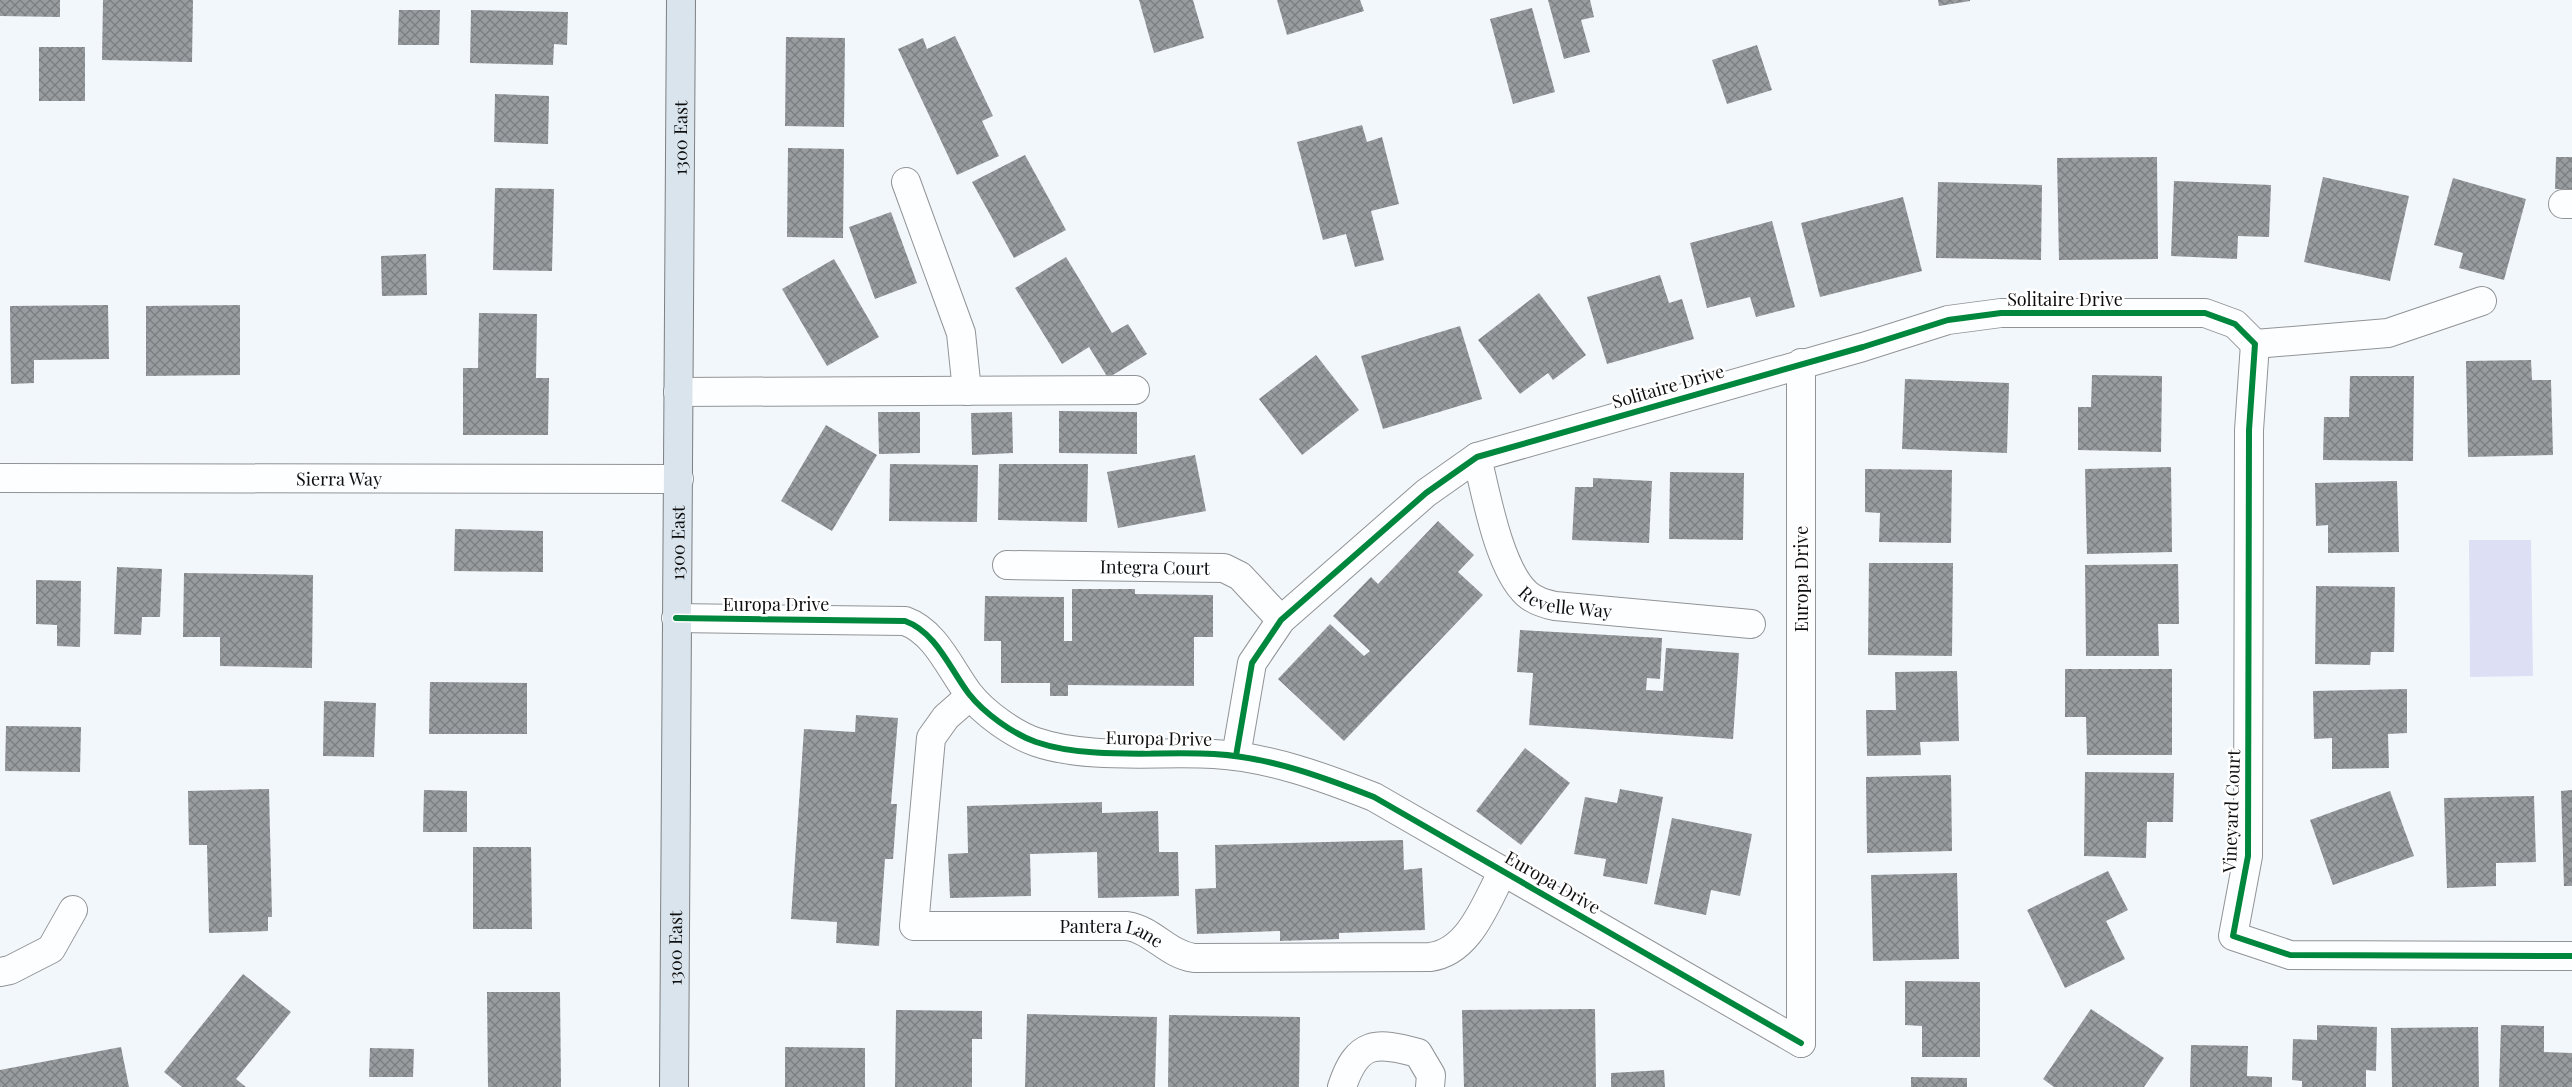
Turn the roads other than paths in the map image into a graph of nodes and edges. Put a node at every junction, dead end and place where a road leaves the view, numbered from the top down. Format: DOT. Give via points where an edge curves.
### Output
graph roads {
  1 [pos="681,0"];
  2 [pos="906,182"];
  3 [pos="2482,301"];
  4 [pos="2255,344"];
  5 [pos="1801,364"];
  6 [pos="1135,390"];
  7 [pos="967,391"];
  8 [pos="678,392"];
  9 [pos="1477,457"];
  10 [pos="0,478"];
  11 [pos="678,479"];
  12 [pos="1007,565"];
  13 [pos="676,618"];
  14 [pos="1280,620"];
  15 [pos="1752,624"];
  16 [pos="970,696"];
  17 [pos="1236,756"];
  18 [pos="1503,871"];
  19 [pos="73,910"];
  20 [pos="2572,956"];
  21 [pos="0,972"];
  22 [pos="674,1087"];
  23 [pos="1342,1087"];
  24 [pos="1430,1087"];
  1 -- 8 [label="main road, 1300 East"];
  2 -- 7 [label="street" via="961,333"];
  3 -- 4 [label="street" via="2388,333"];
  4 -- 5 [label="street, Solitaire Drive" via="2235,324 2205,313 2001,313 1948,320"];
  4 -- 20 [label="street, Vineyard Court" via="2249,430 2248,856 2233,936 2290,955"];
  5 -- 9 [label="street, Solitaire Drive"];
  5 -- 18 [label="street, Europa Drive" via="1801,1043"];
  6 -- 7 [label="street"];
  7 -- 8 [label="street"];
  8 -- 11 [label="main road, 1300 East"];
  9 -- 14 [label="street, Solitaire Drive" via="1426,493"];
  9 -- 15 [label="street, Revelle Way" via="1494,525 1510,569 1518,583 1535,599 1555,606"];
  10 -- 11 [label="street, Sierra Way"];
  11 -- 13 [label="main road, 1300 East"];
  12 -- 14 [label="street, Integra Court" via="1224,568 1240,576"];
  13 -- 16 [label="street, Europa Drive" via="906,621 923,629"];
  13 -- 22 [label="main road, 1300 East"];
  14 -- 17 [label="street, Solitaire Drive" via="1252,663"];
  16 -- 17 [label="street, Europa Drive" via="1015,731 1034,742 1056,748 1080,752"];
  16 -- 18 [label="street, Pantera Lane" via="946,717 931,738 914,926 1127,926 1144,931 1176,954 1194,958 1441,956 1461,944"];
  17 -- 18 [label="street, Europa Drive" via="1262,760 1374,796"];
  19 -- 21 [label="street" via="51,949"];
  23 -- 24 [label="street" via="1348,1068 1360,1052 1389,1044 1418,1054 1431,1075"];
}
